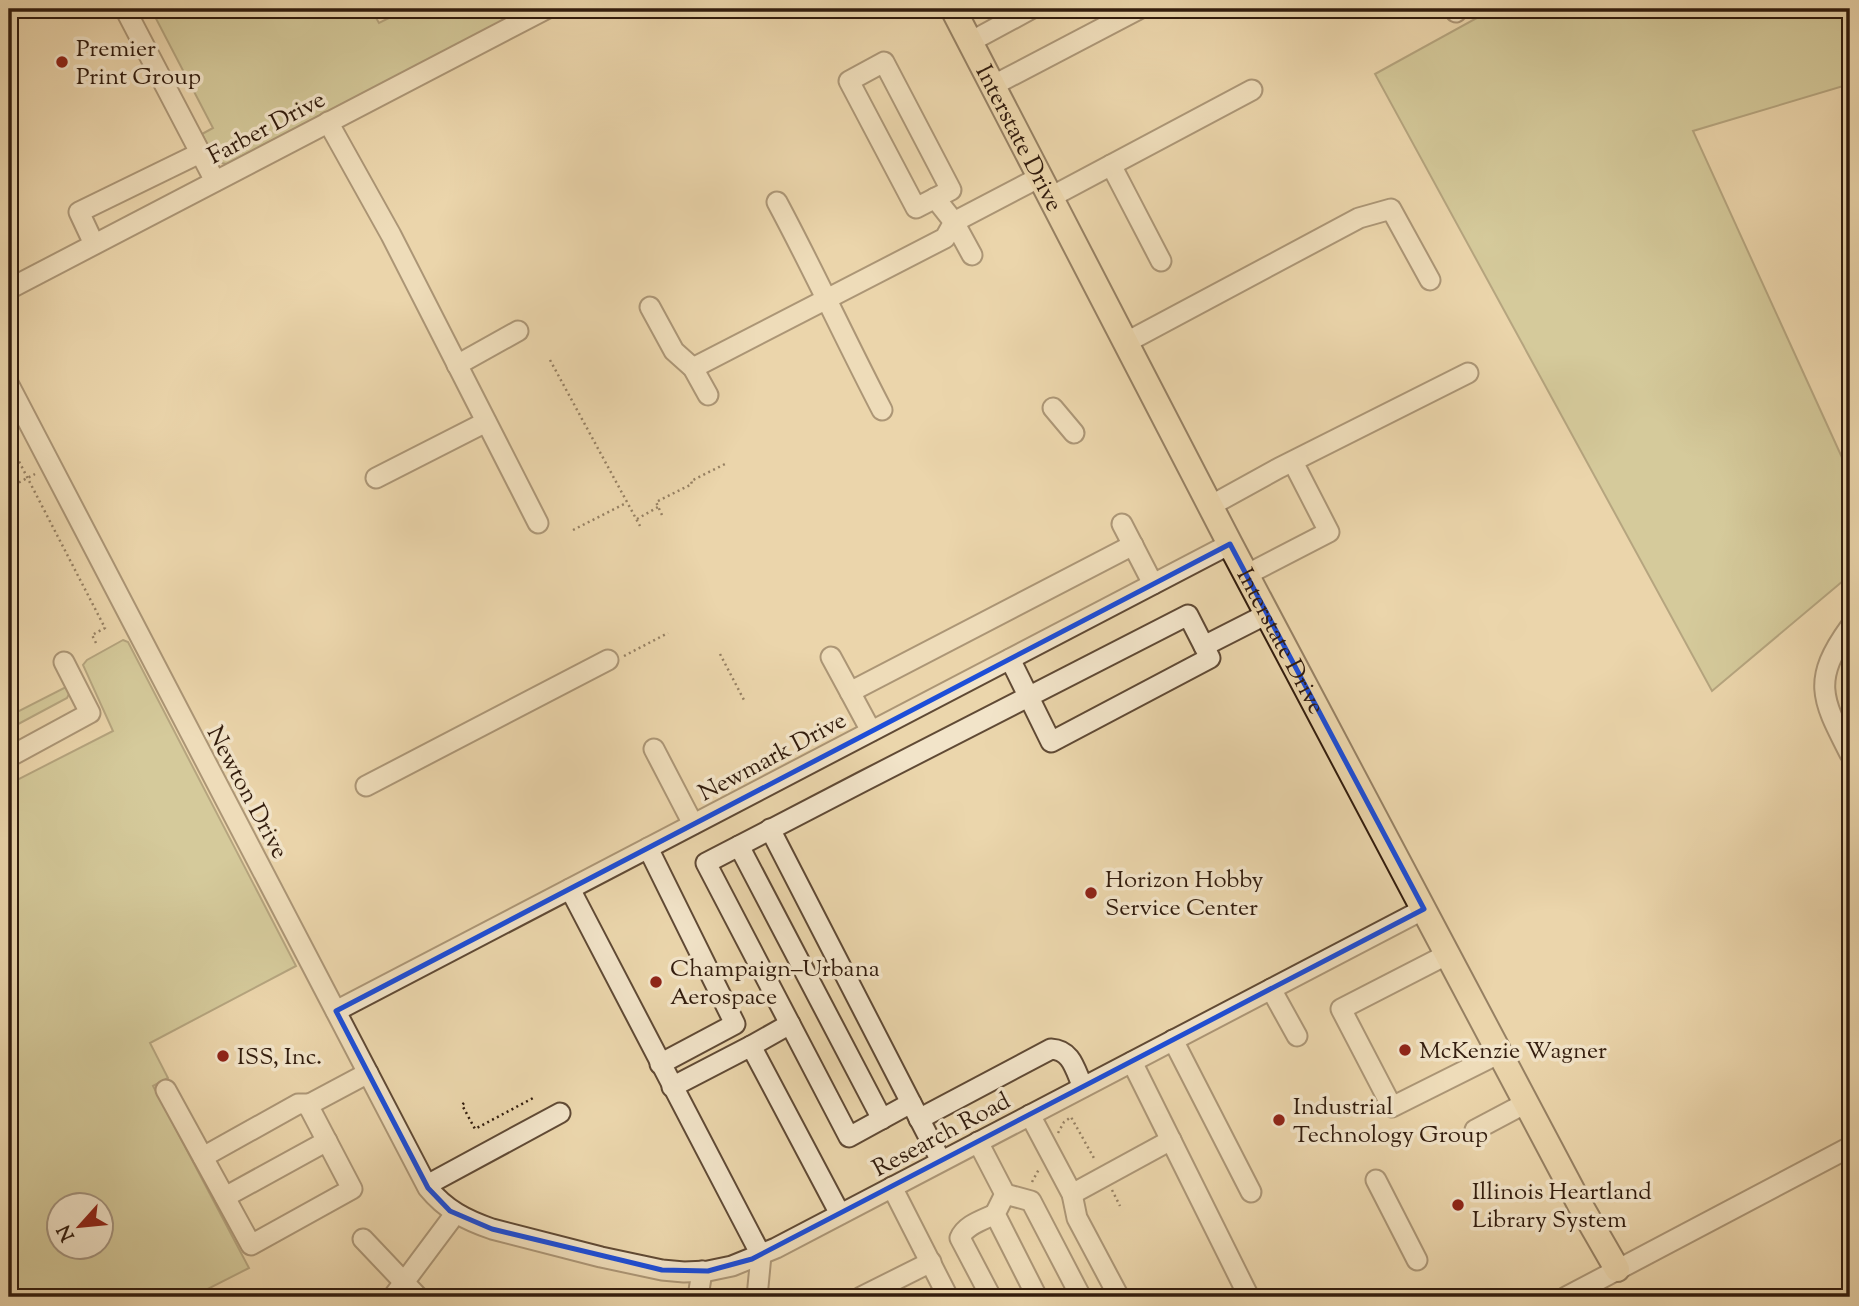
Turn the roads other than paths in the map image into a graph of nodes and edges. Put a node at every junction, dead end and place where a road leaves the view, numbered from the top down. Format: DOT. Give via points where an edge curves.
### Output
graph roads {
  1 [pos="125,9"];
  2 [pos="546,9"];
  3 [pos="953,9"];
  4 [pos="1031,9"];
  5 [pos="1139,9"];
  6 [pos="522,14"];
  7 [pos="970,41"];
  8 [pos="992,86"];
  9 [pos="1252,90"];
  10 [pos="328,122"];
  11 [pos="200,153"];
  12 [pos="1111,165"];
  13 [pos="215,181"];
  14 [pos="1045,187"];
  15 [pos="935,198"];
  16 [pos="777,202"];
  17 [pos="954,222"];
  18 [pos="94,244"];
  19 [pos="972,255"];
  20 [pos="1161,261"];
  21 [pos="1430,280"];
  22 [pos="9,289"];
  23 [pos="826,300"];
  24 [pos="650,307"];
  25 [pos="518,331"];
  26 [pos="1125,342"];
  27 [pos="457,365"];
  28 [pos="693,368"];
  29 [pos="1468,373"];
  30 [pos="9,385"];
  31 [pos="708,396"];
  32 [pos="1053,408"];
  33 [pos="881,410"];
  34 [pos="486,422"];
  35 [pos="1074,433"];
  36 [pos="1293,462"];
  37 [pos="376,478"];
  38 [pos="1210,506"];
  39 [pos="538,523"];
  40 [pos="1122,524"];
  41 [pos="1230,544"];
  42 [pos="1133,545"];
  43 [pos="1246,575"];
  44 [pos="1153,584"];
  45 [pos="1267,614"];
  46 [pos="1850,627"];
  47 [pos="1204,646"];
  48 [pos="831,657"];
  49 [pos="613,659"];
  50 [pos="1010,659"];
  51 [pos="64,662"];
  52 [pos="850,692"];
  53 [pos="1028,697"];
  54 [pos="871,732"];
  55 [pos="654,749"];
  56 [pos="1850,754"];
  57 [pos="9,757"];
  58 [pos="366,786"];
  59 [pos="693,824"];
  60 [pos="771,829"];
  61 [pos="739,846"];
  62 [pos="648,848"];
  63 [pos="570,889"];
  64 [pos="1424,909"];
  65 [pos="1448,954"];
  66 [pos="1271,989"];
  67 [pos="336,1011"];
  68 [pos="790,1024"];
  69 [pos="1297,1036"];
  70 [pos="1173,1040"];
  71 [pos="751,1046"];
  72 [pos="1500,1053"];
  73 [pos="1132,1062"];
  74 [pos="660,1064"];
  75 [pos="368,1073"];
  76 [pos="672,1087"];
  77 [pos="1083,1087"];
  78 [pos="166,1090"];
  79 [pos="1526,1103"];
  80 [pos="309,1104"];
  81 [pos="915,1111"];
  82 [pos="560,1113"];
  83 [pos="1030,1115"];
  84 [pos="882,1119"];
  85 [pos="1475,1130"];
  86 [pos="1171,1140"];
  87 [pos="327,1141"];
  88 [pos="978,1142"];
  89 [pos="1850,1146"];
  90 [pos="203,1157"];
  91 [pos="941,1161"];
  92 [pos="1376,1180"];
  93 [pos="427,1185"];
  94 [pos="892,1187"];
  95 [pos="1251,1192"];
  96 [pos="1005,1194"];
  97 [pos="1072,1194"];
  98 [pos="225,1197"];
  99 [pos="455,1214"];
  100 [pos="840,1214"];
  101 [pos="995,1214"];
  102 [pos="363,1239"];
  103 [pos="761,1255"];
  104 [pos="1417,1260"];
  105 [pos="930,1262"];
  106 [pos="1617,1269"];
  107 [pos="702,1271"];
  108 [pos="404,1294"];
  109 [pos="698,1297"];
  110 [pos="757,1297"];
  111 [pos="861,1297"];
  112 [pos="948,1297"];
  113 [pos="991,1297"];
  114 [pos="1038,1297"];
  115 [pos="1081,1297"];
  116 [pos="1119,1297"];
  117 [pos="1249,1297"];
  118 [pos="1566,1297"];
  1 -- 11 [label="street"];
  2 -- 6 [label="street, Farber Drive"];
  3 -- 7 [label="main road, Interstate Drive"];
  4 -- 7 [label="street"];
  5 -- 8 [label="street"];
  6 -- 10 [label="street, Farber Drive"];
  7 -- 8 [label="main road, Interstate Drive"];
  8 -- 14 [label="main road, Interstate Drive"];
  9 -- 12 [label="street"];
  10 -- 13 [label="street, Farber Drive"];
  10 -- 27 [label="street"];
  11 -- 13 [label="street"];
  11 -- 18 [label="street" via="79,212"];
  12 -- 14 [label="street"];
  12 -- 20 [label="street"];
  13 -- 18 [label="street, Farber Drive"];
  14 -- 17 [label="street"];
  14 -- 26 [label="main road, Interstate Drive"];
  15 -- 15 [label="street" via="951,190 884,62 849,81 916,208"];
  15 -- 17 [label="street"];
  16 -- 23 [label="street"];
  17 -- 19 [label="street"];
  17 -- 23 [label="street" via="945,238"];
  18 -- 22 [label="street, Farber Drive"];
  21 -- 26 [label="street" via="1391,209 1359,218"];
  23 -- 28 [label="street"];
  23 -- 33 [label="street"];
  24 -- 28 [label="street" via="674,351"];
  25 -- 27 [label="street"];
  26 -- 38 [label="main road, Interstate Drive"];
  27 -- 34 [label="street"];
  28 -- 31 [label="street"];
  29 -- 36 [label="street"];
  30 -- 67 [label="street, Newton Drive"];
  32 -- 35 [label="street"];
  34 -- 37 [label="street"];
  34 -- 39 [label="street"];
  36 -- 38 [label="street"];
  36 -- 43 [label="street" via="1329,532"];
  38 -- 41 [label="main road, Interstate Drive"];
  40 -- 42 [label="street"];
  41 -- 43 [label="main road, Interstate Drive"];
  41 -- 44 [label="street, Newmark Drive"];
  42 -- 44 [label="street"];
  42 -- 52 [label="street"];
  43 -- 45 [label="main road, Interstate Drive"];
  44 -- 50 [label="street, Newmark Drive"];
  45 -- 47 [label="street"];
  45 -- 64 [label="main road, Interstate Drive"];
  46 -- 56 [label="street" via="1833,650 1824,693"];
  47 -- 53 [label="street" via="1188,615"];
  47 -- 53 [label="street" via="1210,658 1051,741"];
  48 -- 52 [label="street"];
  49 -- 58 [label="street"];
  50 -- 53 [label="street"];
  50 -- 54 [label="street, Newmark Drive"];
  51 -- 57 [label="street" via="90,713"];
  52 -- 54 [label="street"];
  53 -- 60 [label="street"];
  54 -- 59 [label="street, Newmark Drive"];
  55 -- 59 [label="street"];
  59 -- 62 [label="street, Newmark Drive"];
  60 -- 61 [label="street"];
  60 -- 81 [label="street"];
  61 -- 68 [label="street" via="706,863"];
  61 -- 84 [label="street"];
  62 -- 63 [label="street, Newmark Drive"];
  62 -- 74 [label="street" via="736,1024"];
  63 -- 67 [label="street, Newmark Drive"];
  63 -- 74 [label="street"];
  64 -- 65 [label="main road, Interstate Drive"];
  64 -- 66 [label="street, Research Road"];
  65 -- 72 [label="main road, Interstate Drive"];
  65 -- 72 [label="street" via="1341,1009 1392,1107"];
  66 -- 69 [label="street"];
  66 -- 70 [label="street, Research Road"];
  67 -- 75 [label="street, Newton Drive"];
  68 -- 71 [label="street"];
  68 -- 84 [label="street" via="849,1137"];
  70 -- 73 [label="street, Research Road"];
  70 -- 95 [label="street"];
  71 -- 76 [label="street"];
  71 -- 100 [label="street"];
  72 -- 79 [label="main road, Interstate Drive"];
  73 -- 77 [label="street, Research Road"];
  73 -- 86 [label="street"];
  74 -- 76 [label="street"];
  75 -- 80 [label="street"];
  75 -- 93 [label="street, Newton Drive"];
  76 -- 103 [label="street"];
  77 -- 81 [label="street" via="1067,1054 1051,1049"];
  77 -- 83 [label="street, Research Road"];
  78 -- 90 [label="street"];
  79 -- 85 [label="street"];
  79 -- 106 [label="main road, Interstate Drive"];
  80 -- 87 [label="street"];
  80 -- 90 [label="street" via="298,1104"];
  81 -- 84 [label="street"];
  81 -- 91 [label="street"];
  82 -- 93 [label="street"];
  83 -- 88 [label="street, Research Road"];
  83 -- 97 [label="street"];
  86 -- 97 [label="street"];
  86 -- 117 [label="street"];
  87 -- 98 [label="street"];
  87 -- 98 [label="street" via="352,1189 263,1239 251,1245"];
  88 -- 91 [label="street, Research Road"];
  88 -- 96 [label="street"];
  89 -- 106 [label="street"];
  90 -- 98 [label="street"];
  91 -- 94 [label="street, Research Road"];
  92 -- 104 [label="street"];
  93 -- 99 [label="street, Newton Drive"];
  94 -- 100 [label="street, Research Road"];
  94 -- 105 [label="street"];
  96 -- 101 [label="street"];
  96 -- 115 [label="street" via="1031,1201"];
  97 -- 116 [label="street" via="1077,1218"];
  99 -- 107 [label="street, Research Road" via="492,1229 601,1257 662,1270"];
  99 -- 108 [label="street"];
  100 -- 103 [label="street, Research Road"];
  101 -- 113 [label="street" via="962,1232 960,1238"];
  101 -- 114 [label="street"];
  102 -- 108 [label="street"];
  103 -- 107 [label="street, Research Road"];
  103 -- 110 [label="street"];
  105 -- 111 [label="street"];
  105 -- 112 [label="street"];
  106 -- 118 [label="street"];
  107 -- 109 [label="street"];
}
